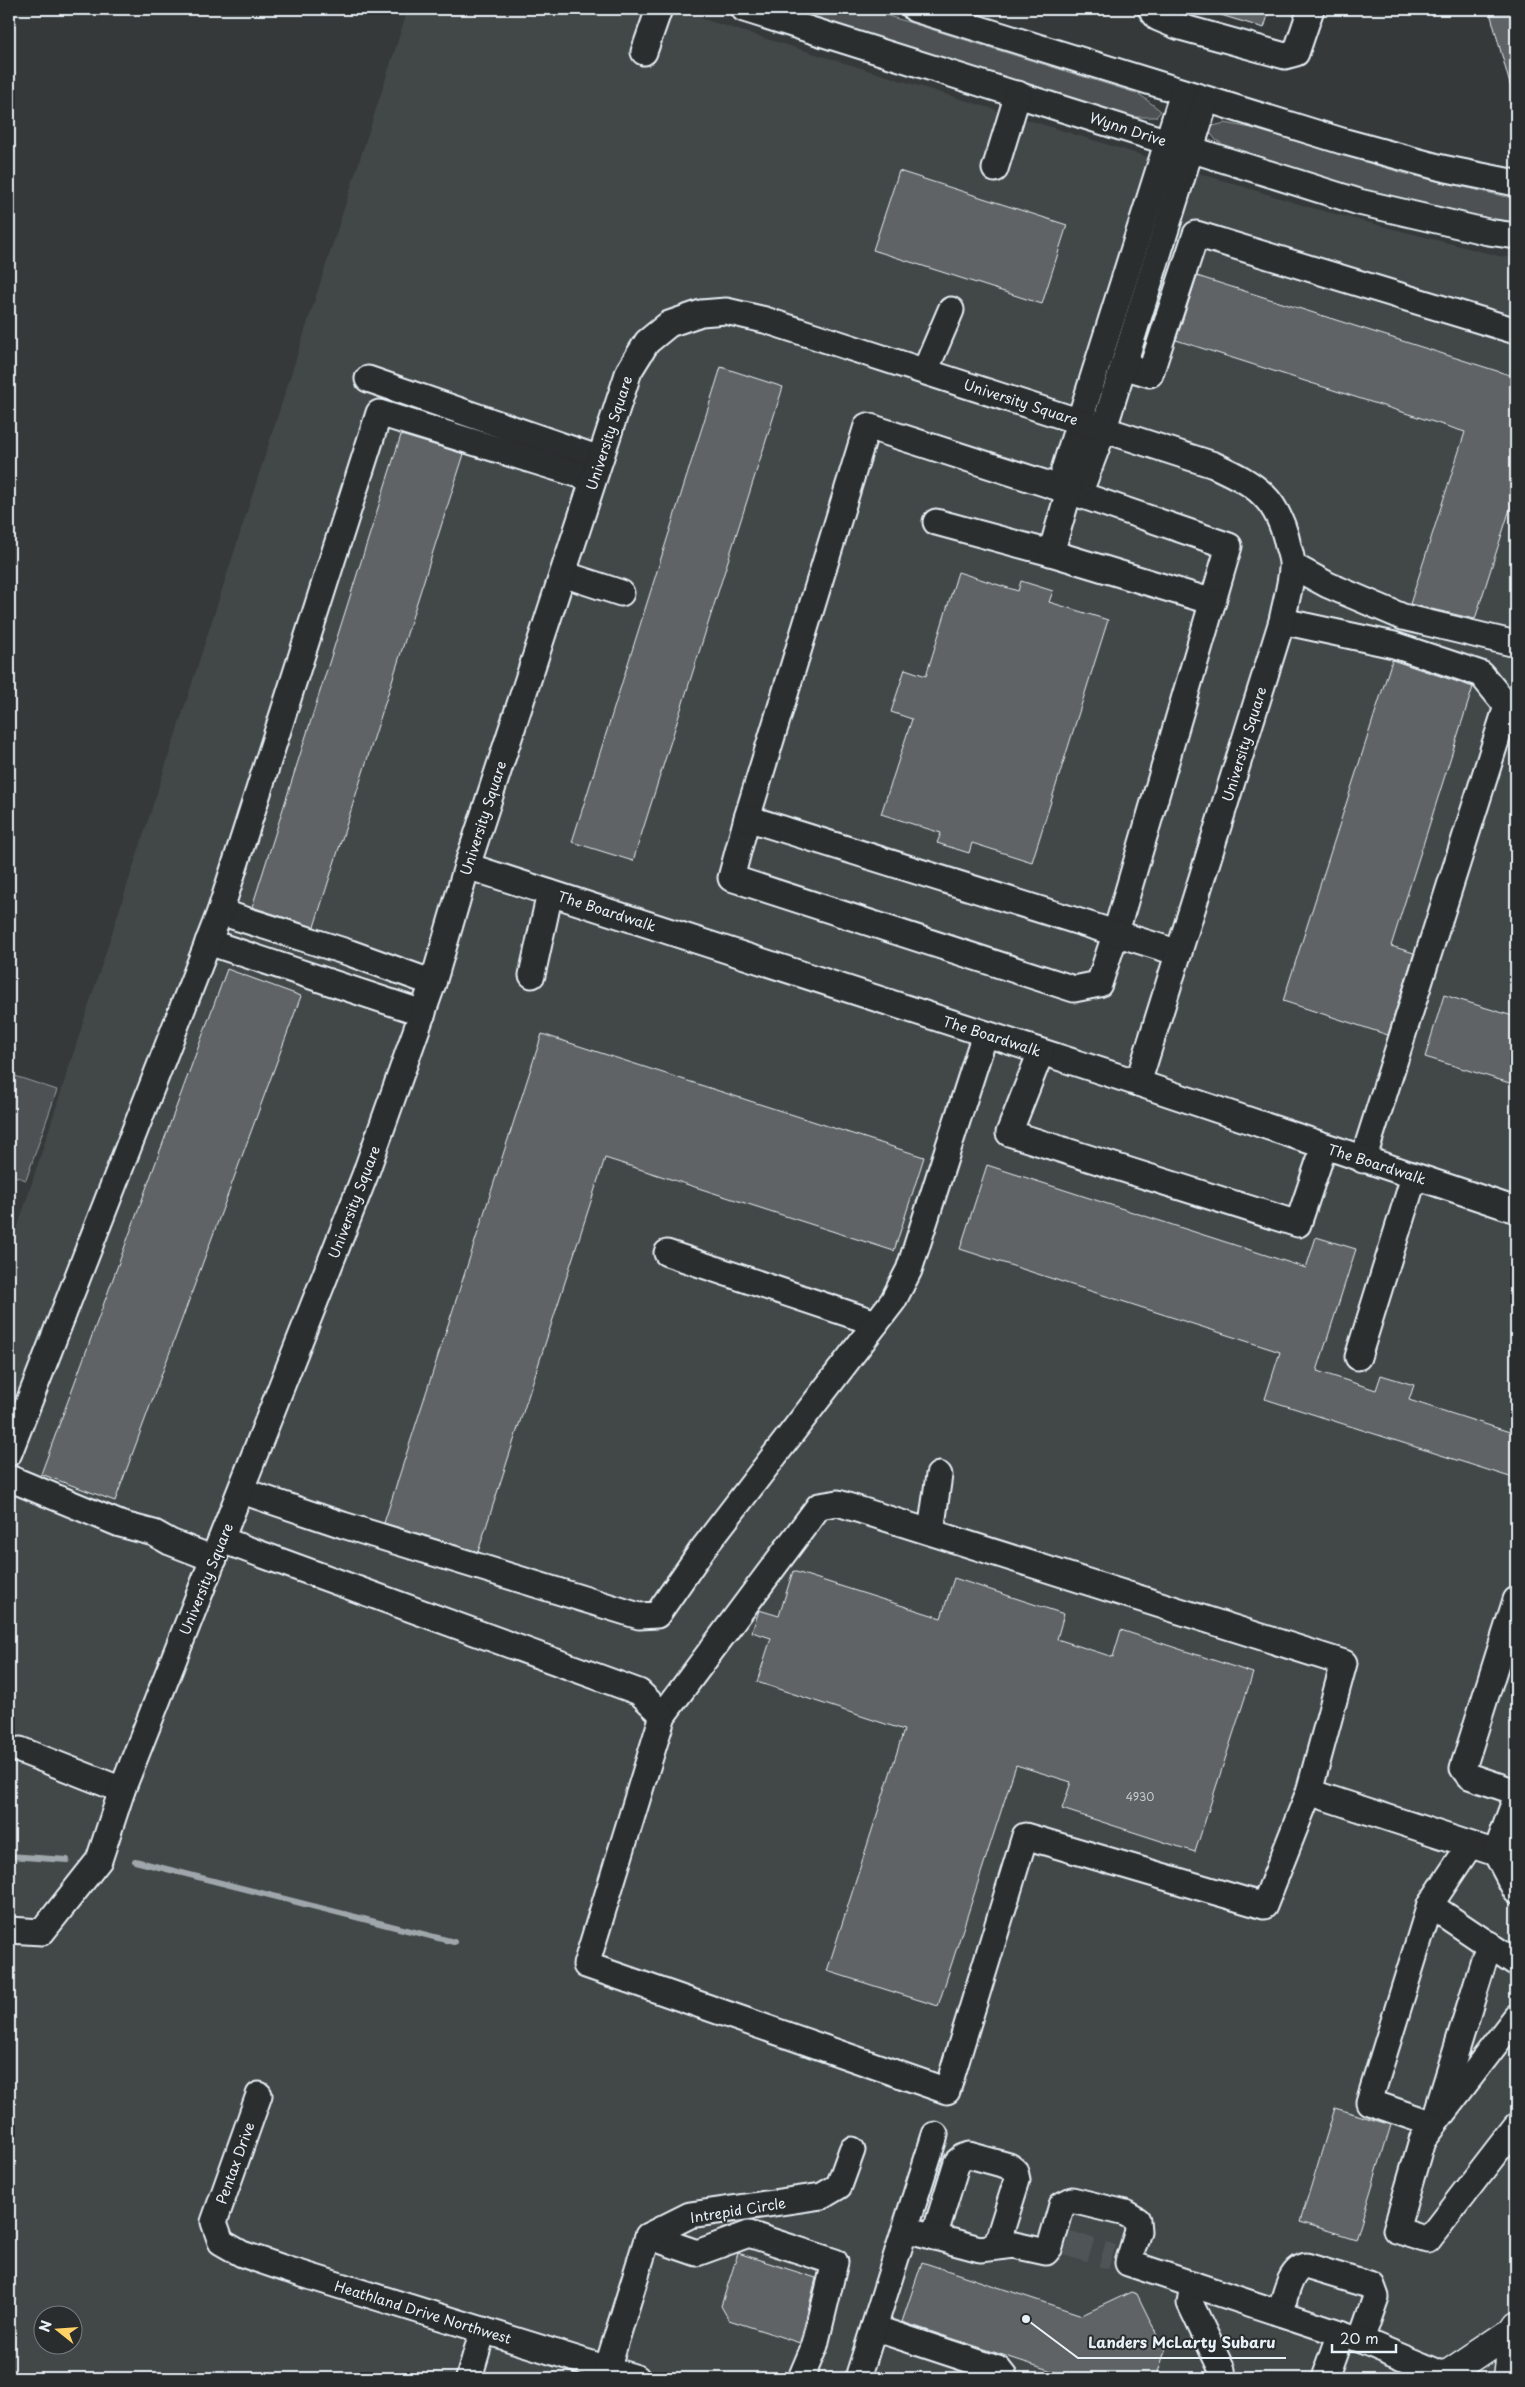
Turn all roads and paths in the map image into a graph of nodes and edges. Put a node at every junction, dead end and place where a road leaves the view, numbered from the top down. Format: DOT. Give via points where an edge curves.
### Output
graph roads {
  1 [pos="659,9"];
  2 [pos="744,9"];
  3 [pos="915,9"];
  4 [pos="1151,9"];
  5 [pos="1311,9"];
  6 [pos="644,52"];
  7 [pos="1018,94"];
  8 [pos="1195,97"];
  9 [pos="1179,146"];
  10 [pos="995,169"];
  11 [pos="1516,183"];
  12 [pos="1516,236"];
  13 [pos="951,310"];
  14 [pos="1516,331"];
  15 [pos="1123,366"];
  16 [pos="926,371"];
  17 [pos="368,379"];
  18 [pos="1080,420"];
  19 [pos="1104,428"];
  20 [pos="597,469"];
  21 [pos="1069,491"];
  22 [pos="936,522"];
  23 [pos="1051,553"];
  24 [pos="1293,566"];
  25 [pos="563,574"];
  26 [pos="621,593"];
  27 [pos="1213,602"];
  28 [pos="1282,621"];
  29 [pos="1516,644"];
  30 [pos="747,818"];
  31 [pos="467,866"];
  32 [pos="550,893"];
  33 [pos="220,912"];
  34 [pos="1116,932"];
  35 [pos="208,942"];
  36 [pos="1178,953"];
  37 [pos="532,975"];
  38 [pos="433,983"];
  39 [pos="423,1013"];
  40 [pos="985,1034"];
  41 [pos="1041,1052"];
  42 [pos="1138,1083"];
  43 [pos="1324,1147"];
  44 [pos="1364,1160"];
  45 [pos="1414,1177"];
  46 [pos="1516,1210"];
  47 [pos="667,1253"];
  48 [pos="876,1323"];
  49 [pos="1358,1358"];
  50 [pos="9,1453"];
  51 [pos="939,1475"];
  52 [pos="9,1478"];
  53 [pos="242,1491"];
  54 [pos="931,1532"];
  55 [pos="218,1549"];
  56 [pos="1516,1600"];
  57 [pos="663,1716"];
  58 [pos="20,1750"];
  59 [pos="122,1790"];
  60 [pos="1309,1792"];
  61 [pos="1516,1792"];
  62 [pos="1516,1798"];
  63 [pos="1470,1845"];
  64 [pos="1506,1853"];
  65 [pos="1516,1891"];
  66 [pos="1430,1905"];
  67 [pos="9,1930"];
  68 [pos="1489,1944"];
  69 [pos="1516,1963"];
  70 [pos="1516,2017"];
  71 [pos="259,2095"];
  72 [pos="1433,2124"];
  73 [pos="1516,2126"];
  74 [pos="935,2135"];
  75 [pos="852,2150"];
  76 [pos="905,2229"];
  77 [pos="217,2232"];
  78 [pos="648,2236"];
  79 [pos="934,2237"];
  80 [pos="996,2247"];
  81 [pos="1193,2284"];
  82 [pos="1280,2313"];
  83 [pos="874,2328"];
  84 [pos="1514,2328"];
  85 [pos="483,2330"];
  86 [pos="1351,2336"];
  87 [pos="620,2375"];
  88 [pos="1444,2377"];
  89 [pos="469,2378"];
  90 [pos="801,2378"];
  91 [pos="858,2378"];
  92 [pos="1005,2378"];
  93 [pos="1223,2378"];
  94 [pos="1325,2378"];
  95 [pos="1507,2378"];
  1 -- 6 [label="street"];
  2 -- 7 [label="street, Wynn Drive"];
  3 -- 8 [label="street"];
  4 -- 5 [label="street" via="1158,18 1177,26 1285,56 1296,54"];
  7 -- 9 [label="street, Wynn Drive"];
  7 -- 10 [label="street"];
  8 -- 9 [label="street"];
  8 -- 11 [label="street" via="1342,142"];
  9 -- 12 [label="street, Wynn Drive" via="1359,202"];
  9 -- 15 [label="street"];
  9 -- 18 [label="street"];
  13 -- 16 [label="street"];
  14 -- 15 [label="street" via="1196,234 1150,374"];
  15 -- 19 [label="street"];
  16 -- 18 [label="street, University Square"];
  16 -- 20 [label="street, University Square" via="765,320 726,312 702,313 669,324 647,342 629,370"];
  17 -- 20 [label="street"];
  18 -- 19 [label="street, University Square"];
  18 -- 21 [label="street" via="1064,470"];
  19 -- 21 [label="street" via="1084,481"];
  19 -- 24 [label="street, University Square" via="1214,465 1248,481 1277,512"];
  20 -- 25 [label="street, University Square"];
  20 -- 33 [label="street" via="379,413"];
  21 -- 23 [label="street"];
  21 -- 27 [label="street" via="1229,546"];
  21 -- 30 [label="street" via="867,426"];
  22 -- 23 [label="street"];
  23 -- 27 [label="street"];
  24 -- 28 [label="street, University Square"];
  24 -- 29 [label="street" via="1402,618"];
  25 -- 26 [label="street"];
  25 -- 31 [label="street, University Square"];
  27 -- 34 [label="street"];
  28 -- 36 [label="street, University Square"];
  28 -- 44 [label="street" via="1394,645 1481,674 1507,706"];
  30 -- 34 [label="street"];
  30 -- 34 [label="street" via="731,878 1074,989 1099,984"];
  31 -- 32 [label="street, The Boardwalk"];
  31 -- 38 [label="street, University Square"];
  32 -- 37 [label="street"];
  32 -- 40 [label="street, The Boardwalk"];
  33 -- 35 [label="street"];
  33 -- 38 [label="street"];
  34 -- 36 [label="street"];
  35 -- 39 [label="street"];
  35 -- 50 [label="street"];
  36 -- 42 [label="street, University Square"];
  38 -- 39 [label="street, University Square"];
  39 -- 53 [label="street, University Square" via="365,1175"];
  40 -- 41 [label="street, The Boardwalk"];
  40 -- 48 [label="street" via="909,1270 893,1301"];
  41 -- 42 [label="street, The Boardwalk"];
  41 -- 43 [label="street" via="1009,1132 1298,1224"];
  42 -- 43 [label="street, The Boardwalk"];
  43 -- 44 [label="street, The Boardwalk"];
  44 -- 45 [label="street, The Boardwalk"];
  45 -- 46 [label="street, The Boardwalk"];
  45 -- 49 [label="street"];
  47 -- 48 [label="street"];
  48 -- 53 [label="street" via="702,1550 658,1615 640,1616 343,1526"];
  51 -- 54 [label="street"];
  52 -- 55 [label="street" via="170,1542"];
  53 -- 55 [label="street, University Square"];
  54 -- 57 [label="street" via="838,1503 819,1506"];
  54 -- 60 [label="street" via="1344,1663"];
  55 -- 57 [label="street" via="639,1692"];
  55 -- 59 [label="street, University Square"];
  56 -- 61 [label="street" via="1463,1768 1469,1776"];
  57 -- 60 [label="street" via="586,1965 947,2090 1026,1836 1264,1906"];
  58 -- 59 [label="street"];
  59 -- 67 [label="street, University Square" via="99,1860 42,1932"];
  60 -- 63 [label="street"];
  62 -- 64 [label="street"];
  63 -- 64 [label="street"];
  63 -- 66 [label="street"];
  64 -- 65 [label="street"];
  66 -- 68 [label="street"];
  66 -- 72 [label="street" via="1369,2102"];
  68 -- 69 [label="street"];
  68 -- 72 [label="street"];
  70 -- 72 [label="street"];
  71 -- 77 [label="street, Pentax Drive" via="214,2222"];
  72 -- 73 [label="street" via="1422,2140 1396,2230 1428,2240"];
  74 -- 76 [label="street"];
  75 -- 78 [label="street, Intrepid Circle" via="839,2186 822,2196 690,2215"];
  76 -- 79 [label="street"];
  76 -- 83 [label="street"];
  77 -- 85 [label="street, Heathland Drive Northwest" via="221,2242 242,2254"];
  78 -- 87 [label="street"];
  78 -- 90 [label="street" via="697,2253 749,2234 835,2262 815,2345"];
  79 -- 80 [label="street" via="980,2249"];
  79 -- 80 [label="street" via="957,2162 969,2155 1009,2166 1015,2171 1017,2180"];
  80 -- 81 [label="street" via="1014,2245 1046,2252 1060,2241 1062,2205 1072,2200 1125,2213 1137,2220 1138,2231 1120,2260"];
  81 -- 82 [label="street"];
  81 -- 93 [label="street" via="1190,2303"];
  82 -- 86 [label="street"];
  82 -- 86 [label="street" via="1294,2272 1299,2267 1306,2266 1372,2286 1376,2297"];
  83 -- 91 [label="street"];
  83 -- 92 [label="street" via="998,2369"];
  84 -- 88 [label="highway"];
  84 -- 95 [label="highway"];
  85 -- 87 [label="street, Heathland Drive Northwest"];
  85 -- 89 [label="street"];
  86 -- 88 [label="street"];
  86 -- 94 [label="street"];
}
